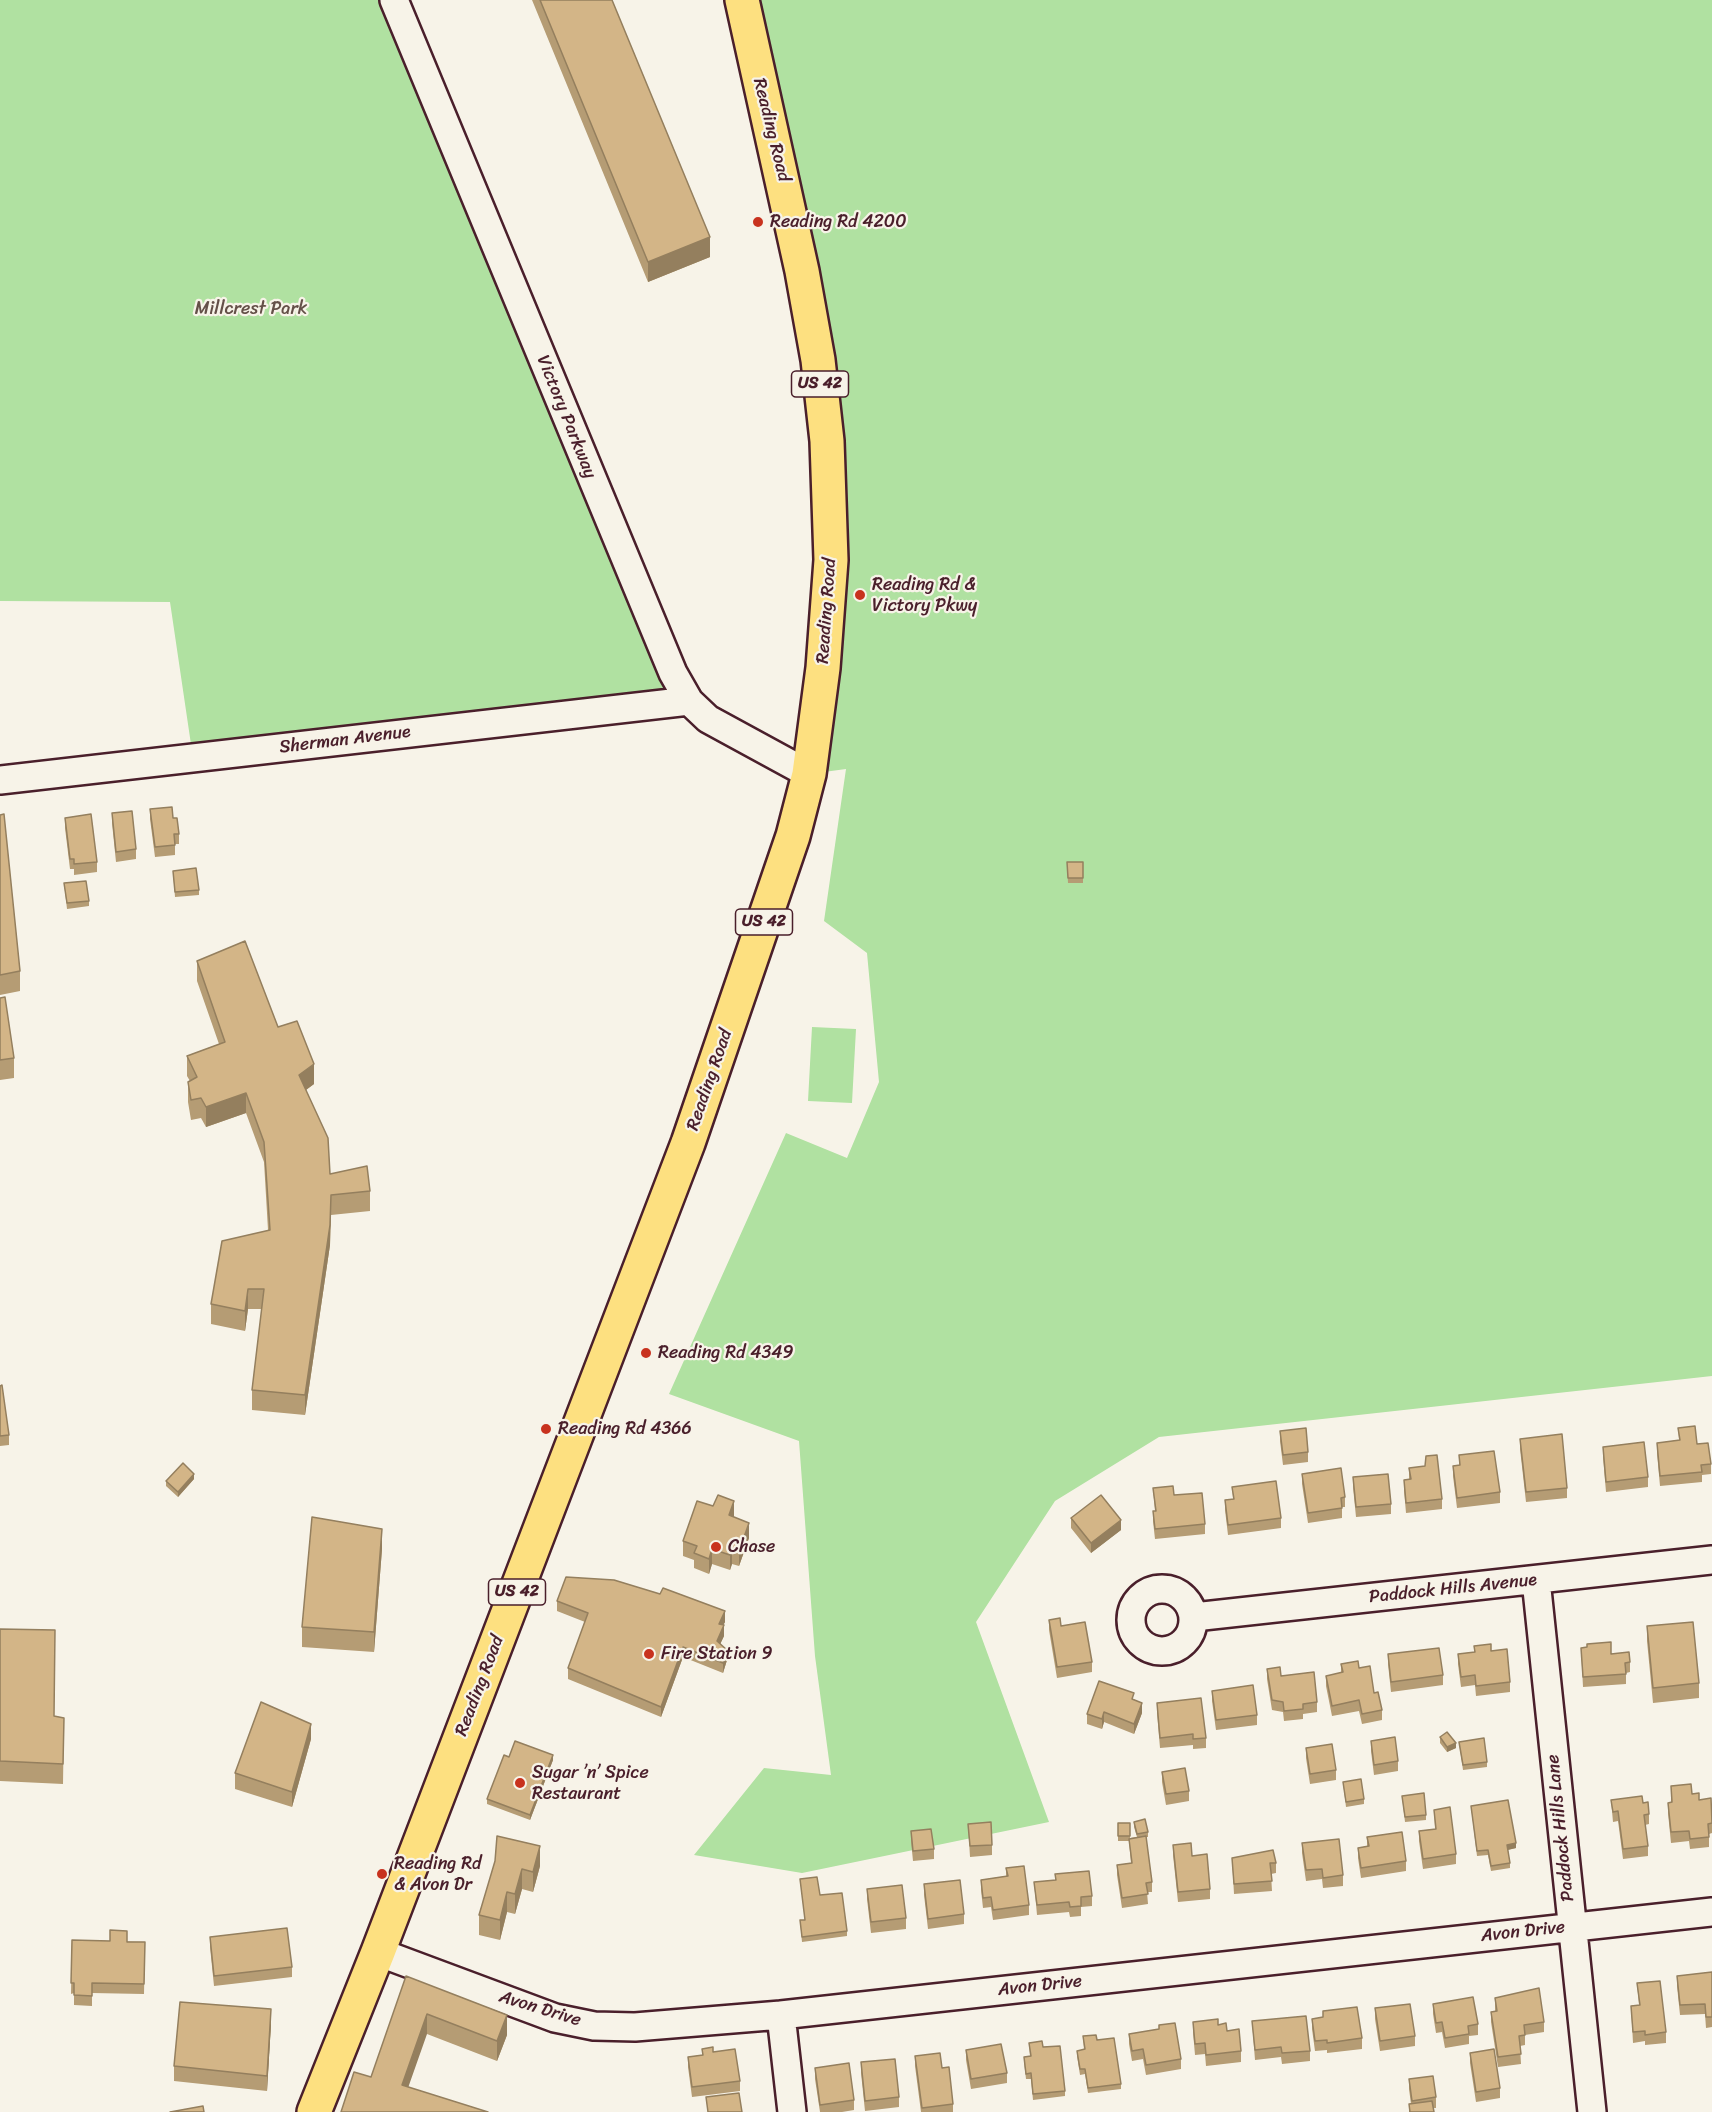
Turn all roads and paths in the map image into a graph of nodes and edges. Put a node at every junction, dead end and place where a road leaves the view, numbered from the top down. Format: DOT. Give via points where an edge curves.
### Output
graph roads {
  1 [pos="394,0"];
  2 [pos="742,0"];
  3 [pos="689,701"];
  4 [pos="809,774"];
  5 [pos="0,780"];
  6 [pos="1712,1560"];
  7 [pos="1536,1580"];
  8 [pos="1194,1617"];
  9 [pos="1712,1912"];
  10 [pos="1571,1926"];
  11 [pos="378,1952"];
  12 [pos="780,2014"];
  13 [pos="314,2112"];
  14 [pos="792,2112"];
  15 [pos="1592,2112"];
  1 -- 3 [label="street, Victory Parkway" via="661,646"];
  2 -- 4 [label="main road, Reading Road / US 42" via="802,271 827,441 831,560 823,668"];
  3 -- 4 [label="street, Victory Parkway" via="708,719"];
  3 -- 5 [label="street, Sherman Avenue"];
  4 -- 11 [label="main road, Reading Road / US 42" via="794,836 688,1143"];
  6 -- 7 [label="street, Paddock Hills Avenue"];
  7 -- 8 [label="street, Paddock Hills Avenue"];
  7 -- 10 [label="street, Paddock Hills Lane"];
  9 -- 10 [label="street, Avon Drive"];
  10 -- 12 [label="street, Avon Drive"];
  10 -- 15 [label="street, Paddock Hills Lane"];
  11 -- 12 [label="street, Avon Drive" via="555,2018 594,2026 635,2027"];
  11 -- 13 [label="main road, Reading Road / US 42"];
  12 -- 14 [label="street"];
}
